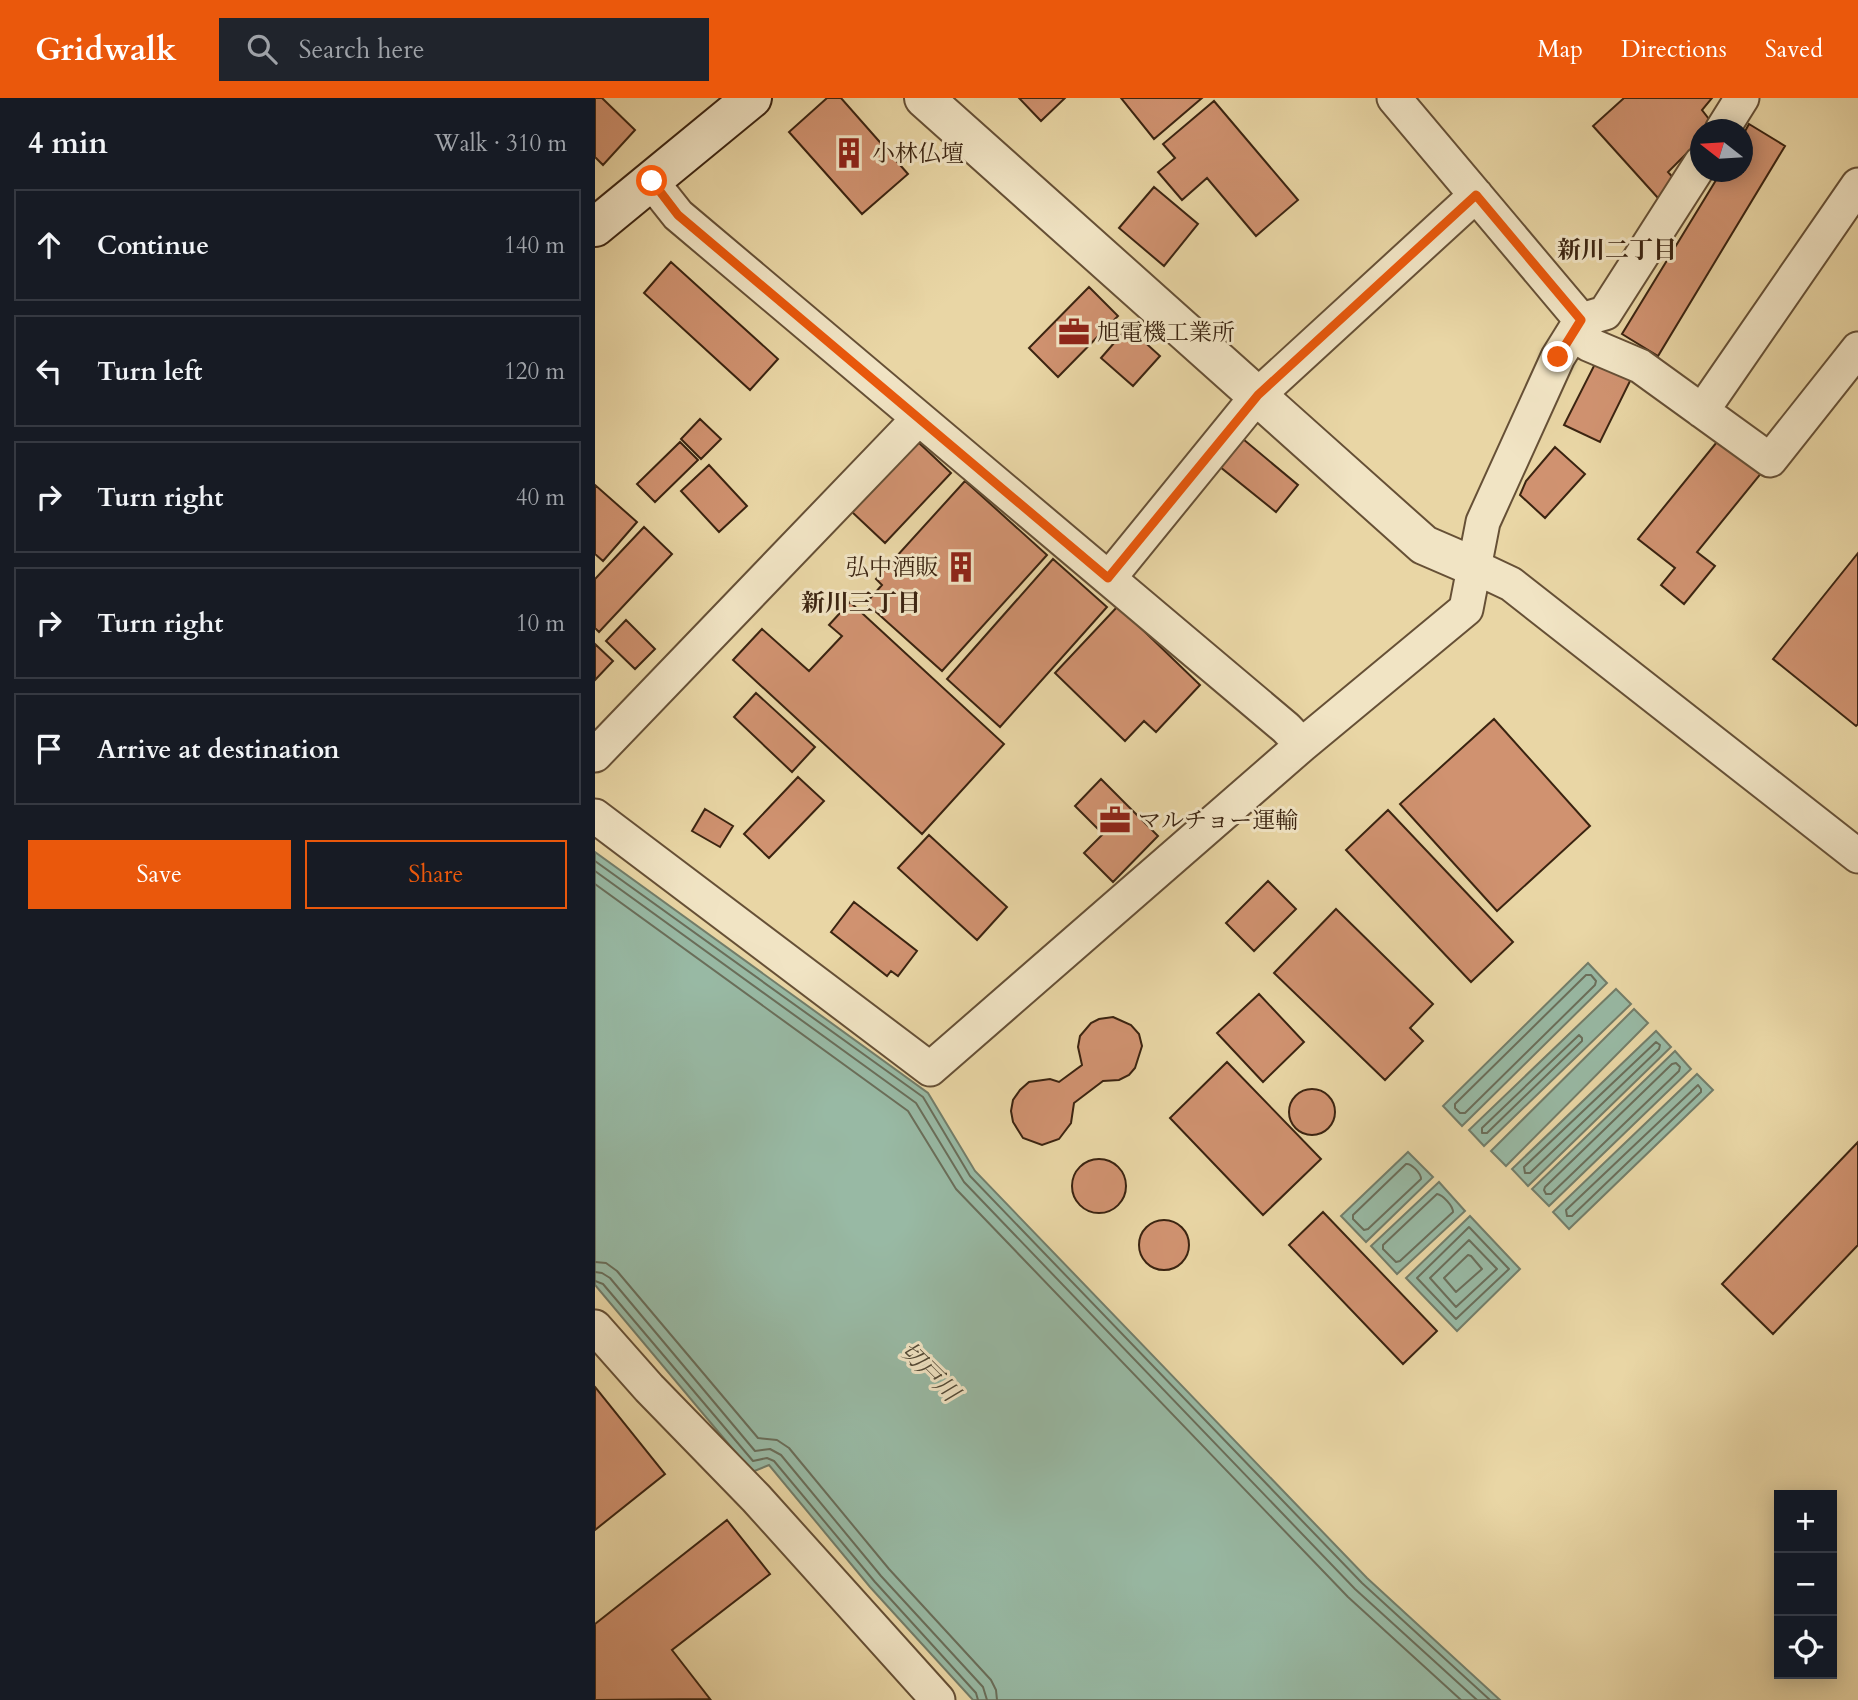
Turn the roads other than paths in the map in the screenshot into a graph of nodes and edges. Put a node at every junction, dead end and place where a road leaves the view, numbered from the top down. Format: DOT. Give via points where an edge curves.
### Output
graph roads {
  1 [pos="752,98"];
  2 [pos="924,98"];
  3 [pos="1394,98"];
  4 [pos="1742,98"];
  5 [pos="1729,119"];
  6 [pos="1690,179"];
  7 [pos="652,181"];
  8 [pos="1858,185"];
  9 [pos="1476,195"];
  10 [pos="595,226"];
  11 [pos="1581,320"];
  12 [pos="1858,349"];
  13 [pos="1258,395"];
  14 [pos="1702,411"];
  15 [pos="918,419"];
  16 [pos="1475,567"];
  17 [pos="1108,578"];
  18 [pos="1302,745"];
  19 [pos="595,755"];
  20 [pos="595,816"];
  21 [pos="1858,856"];
  22 [pos="595,1326"];
  23 [pos="938,1700"];
  1 -- 7 [label="street"];
  2 -- 13 [label="street"];
  3 -- 9 [label="street"];
  4 -- 5 [label="street"];
  6 -- 11 [label="street" via="1605,313"];
  7 -- 10 [label="street"];
  7 -- 15 [label="street" via="678,215"];
  8 -- 14 [label="street"];
  9 -- 11 [label="street"];
  9 -- 13 [label="street"];
  11 -- 14 [label="street" via="1588,344 1640,366"];
  11 -- 16 [label="street" via="1558,357 1483,522"];
  12 -- 14 [label="street" via="1770,460"];
  13 -- 16 [label="street" via="1424,545"];
  13 -- 17 [label="street"];
  15 -- 17 [label="street"];
  15 -- 19 [label="street"];
  16 -- 18 [label="street" via="1466,609"];
  16 -- 21 [label="street" via="1511,584"];
  17 -- 18 [label="street"];
  18 -- 20 [label="street" via="930,1069"];
  22 -- 23 [label="street"];
}
